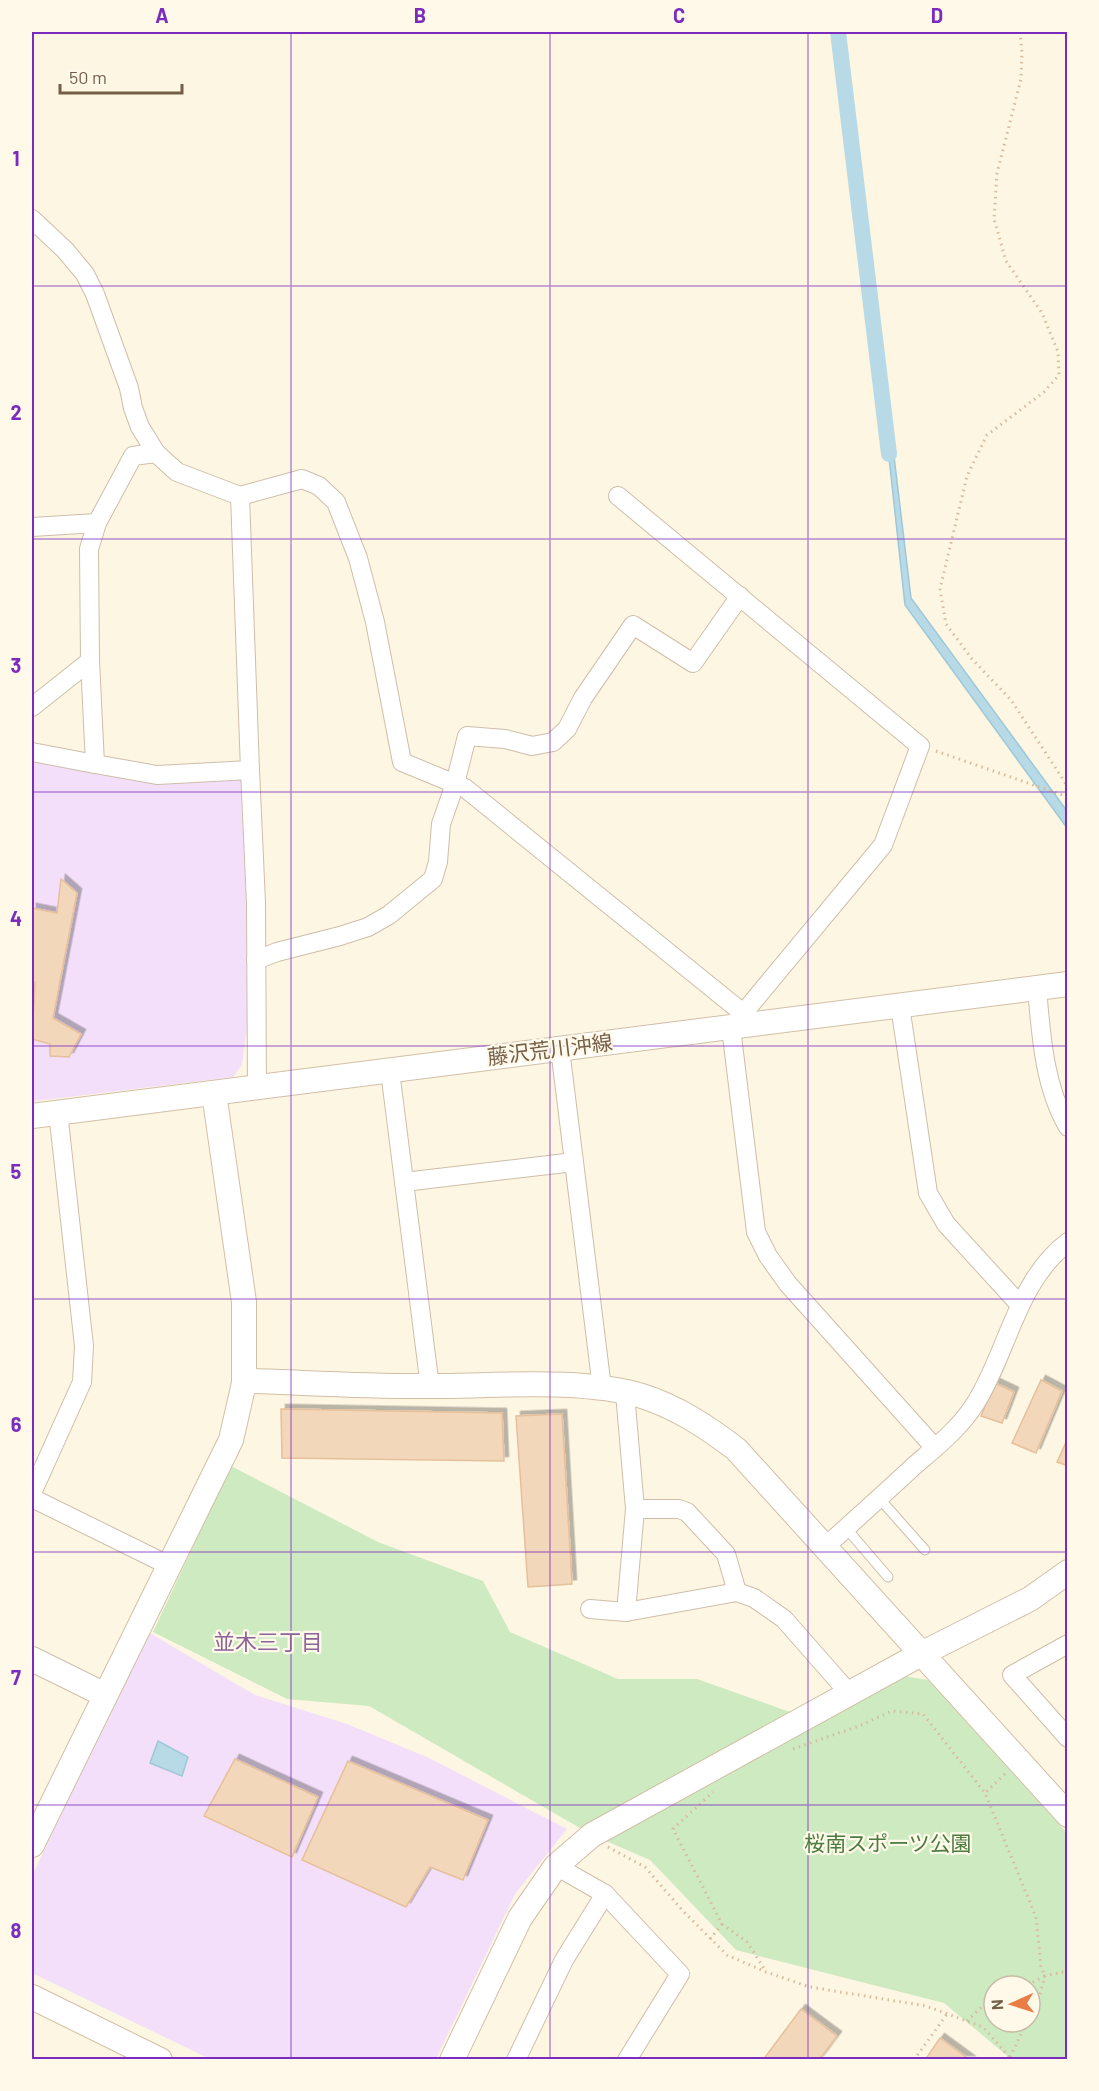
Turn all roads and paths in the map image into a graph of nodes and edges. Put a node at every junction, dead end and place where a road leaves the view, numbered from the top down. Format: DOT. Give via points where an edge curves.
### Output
graph roads {
  1 [pos="1020,32"];
  2 [pos="32,219"];
  3 [pos="156,453"];
  4 [pos="240,496"];
  5 [pos="618,496"];
  6 [pos="97,523"];
  7 [pos="32,527"];
  8 [pos="740,596"];
  9 [pos="90,661"];
  10 [pos="32,707"];
  11 [pos="920,746"];
  12 [pos="32,752"];
  13 [pos="95,764"];
  14 [pos="250,770"];
  15 [pos="455,784"];
  16 [pos="1068,786"];
  17 [pos="1068,797"];
  18 [pos="256,960"];
  19 [pos="1068,984"];
  20 [pos="1037,988"];
  21 [pos="900,1006"];
  22 [pos="737,1020"];
  23 [pos="560,1048"];
  24 [pos="390,1071"];
  25 [pos="257,1088"];
  26 [pos="214,1093"];
  27 [pos="58,1112"];
  28 [pos="32,1116"];
  29 [pos="1068,1127"];
  30 [pos="574,1162"];
  31 [pos="404,1182"];
  32 [pos="1068,1242"];
  33 [pos="1020,1305"];
  34 [pos="244,1383"];
  35 [pos="430,1386"];
  36 [pos="614,1391"];
  37 [pos="935,1448"];
  38 [pos="32,1493"];
  39 [pos="32,1498"];
  40 [pos="879,1498"];
  41 [pos="635,1509"];
  42 [pos="846,1528"];
  43 [pos="826,1546"];
  44 [pos="925,1550"];
  45 [pos="168,1565"];
  46 [pos="1068,1572"];
  47 [pos="888,1577"];
  48 [pos="737,1592"];
  49 [pos="590,1609"];
  50 [pos="626,1612"];
  51 [pos="1068,1644"];
  52 [pos="921,1654"];
  53 [pos="32,1659"];
  54 [pos="849,1693"];
  55 [pos="105,1695"];
  56 [pos="1068,1738"];
  57 [pos="787,1751"];
  58 [pos="1006,1774"];
  59 [pos="718,1787"];
  60 [pos="985,1793"];
  61 [pos="1068,1815"];
  62 [pos="35,1830"];
  63 [pos="592,1835"];
  64 [pos="556,1866"];
  65 [pos="605,1894"];
  66 [pos="722,1924"];
  67 [pos="710,1939"];
  68 [pos="1068,1971"];
  69 [pos="766,1972"];
  70 [pos="1045,1976"];
  71 [pos="1042,1978"];
  72 [pos="1042,1987"];
  73 [pos="32,1997"];
  74 [pos="982,2007"];
  75 [pos="946,2014"];
  76 [pos="967,2021"];
  77 [pos="1022,2034"];
  78 [pos="1011,2058"];
  79 [pos="160,2060"];
  80 [pos="452,2060"];
  81 [pos="516,2060"];
  82 [pos="627,2060"];
  83 [pos="914,2060"];
  1 -- 16 [label="path" via="1021,79 997,173 994,219 1006,261 1042,313 1058,352 1059,375 1044,392 987,435 967,476 939,589 946,624 1011,700"];
  2 -- 3 [label="street" via="85,274 140,427"];
  3 -- 4 [label="street" via="177,472"];
  3 -- 6 [label="street" via="133,456"];
  4 -- 14 [label="street"];
  4 -- 15 [label="street" via="302,479 319,486 336,502 358,558 375,622 402,762"];
  5 -- 8 [label="street"];
  6 -- 7 [label="street"];
  6 -- 9 [label="street" via="89,549"];
  8 -- 11 [label="street"];
  8 -- 15 [label="street" via="693,663 633,625 583,698 567,729 553,742 532,746 467,736"];
  9 -- 10 [label="street"];
  9 -- 13 [label="street"];
  11 -- 17 [label="path"];
  11 -- 22 [label="street" via="883,845"];
  12 -- 13 [label="street"];
  13 -- 14 [label="street" via="157,775"];
  14 -- 18 [label="street"];
  15 -- 18 [label="street" via="441,824 433,879 368,927"];
  15 -- 22 [label="street" via="465,788"];
  18 -- 25 [label="street"];
  19 -- 20 [label="street, 藤沢荒川沖線"];
  20 -- 21 [label="street, 藤沢荒川沖線"];
  20 -- 29 [label="street" via="1048,1080"];
  21 -- 22 [label="street, 藤沢荒川沖線"];
  21 -- 33 [label="street" via="927,1193 946,1224"];
  22 -- 23 [label="street, 藤沢荒川沖線"];
  22 -- 37 [label="street" via="756,1232 788,1284"];
  23 -- 24 [label="street, 藤沢荒川沖線"];
  23 -- 30 [label="street"];
  24 -- 25 [label="street, 藤沢荒川沖線"];
  24 -- 31 [label="street"];
  25 -- 26 [label="street, 藤沢荒川沖線"];
  26 -- 27 [label="street, 藤沢荒川沖線"];
  26 -- 34 [label="street" via="244,1302"];
  27 -- 28 [label="street, 藤沢荒川沖線"];
  27 -- 38 [label="street" via="84,1346 82,1382"];
  30 -- 31 [label="street"];
  30 -- 36 [label="street"];
  31 -- 35 [label="street"];
  32 -- 33 [label="street" via="1044,1264"];
  33 -- 37 [label="street" via="975,1406"];
  34 -- 35 [label="street"];
  34 -- 45 [label="street" via="231,1440"];
  35 -- 36 [label="street" via="553,1385"];
  36 -- 41 [label="street"];
  36 -- 43 [label="street" via="674,1408 706,1426 736,1449"];
  37 -- 40 [label="street"];
  39 -- 45 [label="street"];
  40 -- 42 [label="street"];
  40 -- 44 [label="lane"];
  41 -- 48 [label="street" via="687,1512 726,1554"];
  41 -- 50 [label="street"];
  42 -- 43 [label="street"];
  42 -- 47 [label="lane"];
  43 -- 52 [label="street"];
  45 -- 55 [label="street"];
  46 -- 52 [label="street" via="1030,1599"];
  48 -- 50 [label="street"];
  48 -- 54 [label="street" via="754,1598 784,1619"];
  49 -- 50 [label="street"];
  51 -- 56 [label="street" via="1011,1675"];
  52 -- 54 [label="street"];
  52 -- 61 [label="street"];
  53 -- 55 [label="street"];
  54 -- 63 [label="street"];
  55 -- 62 [label="street"];
  57 -- 60 [label="path" via="892,1711 923,1713"];
  58 -- 60 [label="path"];
  59 -- 66 [label="path" via="673,1829"];
  60 -- 70 [label="path" via="1036,1917"];
  63 -- 64 [label="street"];
  63 -- 67 [label="path" via="645,1867"];
  64 -- 65 [label="street"];
  64 -- 80 [label="street" via="520,1918"];
  65 -- 81 [label="street" via="564,1960"];
  65 -- 82 [label="street" via="680,1974"];
  66 -- 67 [label="path"];
  66 -- 69 [label="path" via="747,1942"];
  67 -- 69 [label="path" via="727,1955"];
  68 -- 70 [label="path"];
  69 -- 75 [label="path" via="810,1987 926,2006"];
  70 -- 71 [label="path"];
  70 -- 72 [label="path"];
  73 -- 79 [label="street"];
  74 -- 76 [label="path"];
  75 -- 76 [label="path"];
  75 -- 83 [label="path"];
  76 -- 78 [label="path" via="983,2027"];
  77 -- 78 [label="path"];
}
